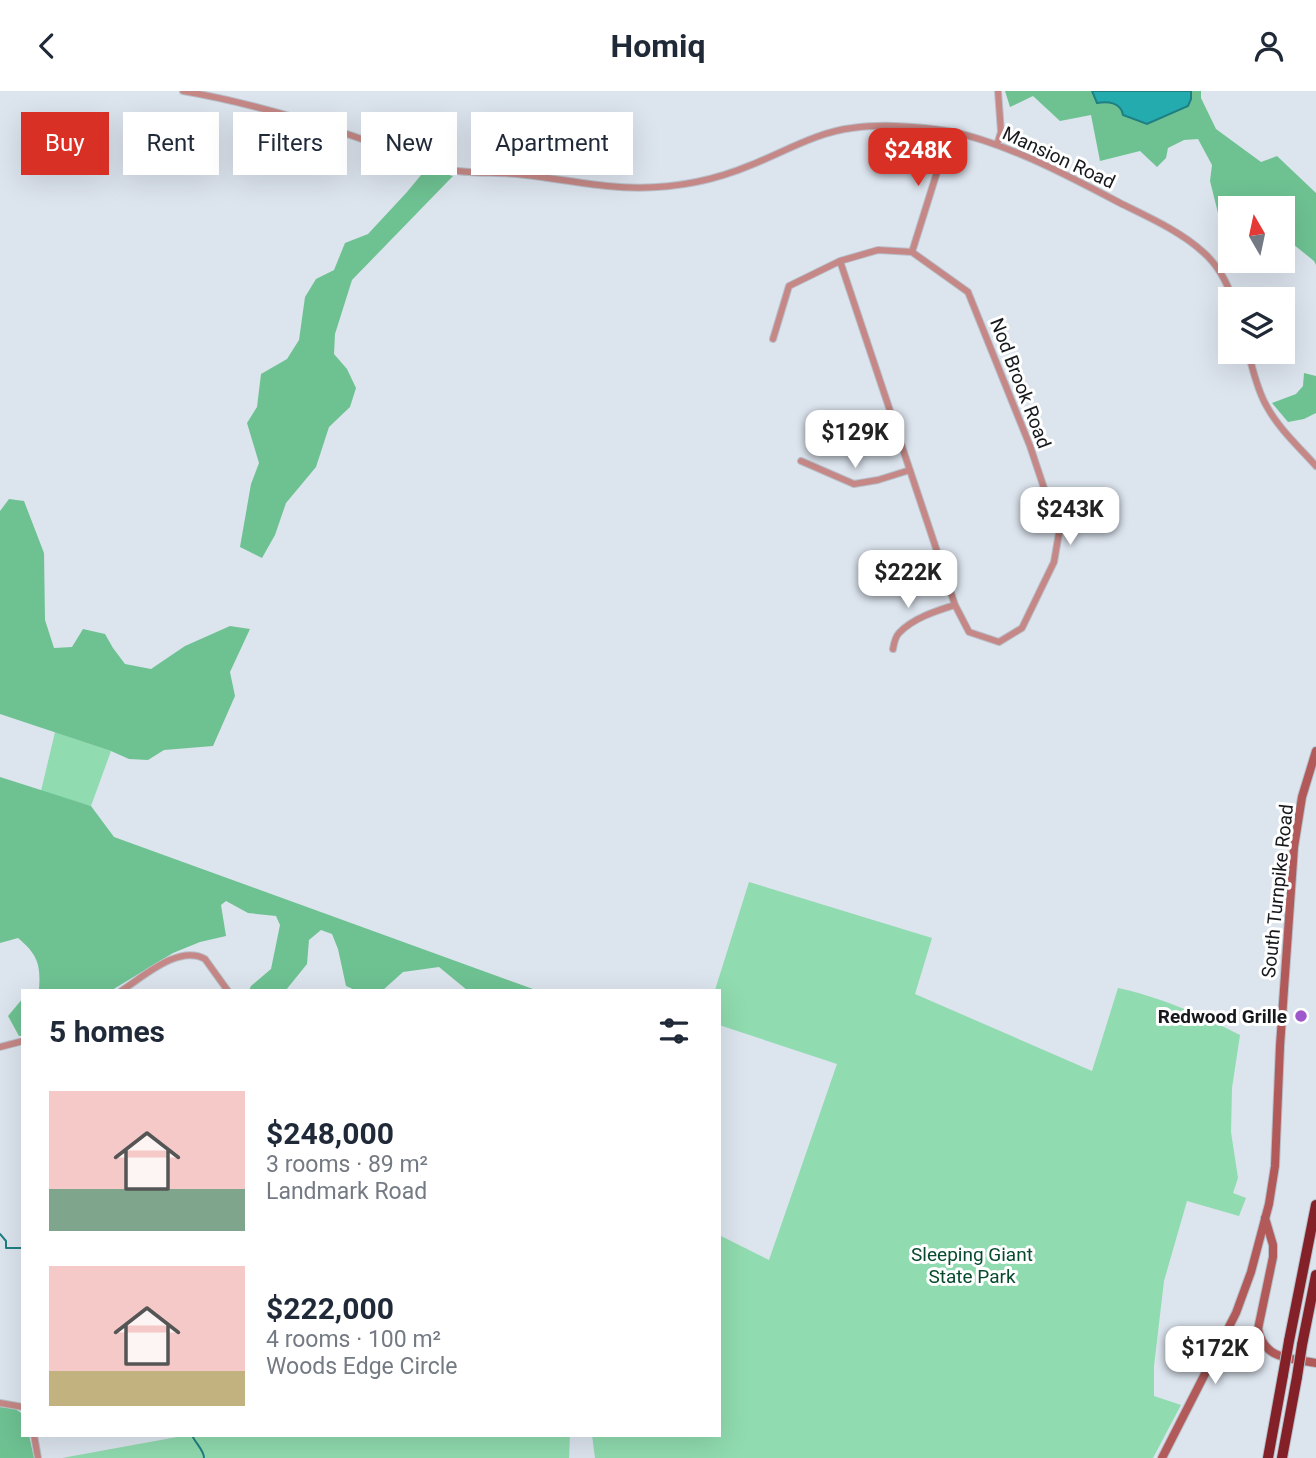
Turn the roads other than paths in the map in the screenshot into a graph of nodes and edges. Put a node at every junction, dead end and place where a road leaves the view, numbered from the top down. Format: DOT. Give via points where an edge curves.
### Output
graph roads {
  1 [pos="183,91"];
  2 [pos="998,91"];
  3 [pos="947,131"];
  4 [pos="998,145"];
  5 [pos="912,252"];
  6 [pos="840,261"];
  7 [pos="1228,287"];
  8 [pos="773,339"];
  9 [pos="1251,364"];
  10 [pos="802,461"];
  11 [pos="1316,466"];
  12 [pos="910,470"];
  13 [pos="955,605"];
  14 [pos="893,649"];
  15 [pos="1316,751"];
  16 [pos="124,989"];
  17 [pos="227,989"];
  18 [pos="21,1042"];
  19 [pos="0,1047"];
  20 [pos="1316,1205"];
  21 [pos="1265,1218"];
  22 [pos="1316,1275"];
  23 [pos="1316,1363"];
  24 [pos="0,1403"];
  25 [pos="21,1407"];
  26 [pos="34,1437"];
  27 [pos="38,1458"];
  28 [pos="1162,1458"];
  29 [pos="1268,1458"];
  30 [pos="1282,1458"];
  1 -- 3 [label="street, Mansion Road" via="274,111 447,170 626,187 713,178 841,129 874,126"];
  2 -- 4 [label="street"];
  3 -- 4 [label="street, Mansion Road"];
  3 -- 5 [label="street"];
  4 -- 7 [label="street, Mansion Road" via="1087,186 1192,243 1217,266"];
  5 -- 6 [label="street" via="878,250"];
  5 -- 13 [label="street, Nod Brook Road" via="968,292 1030,446 1059,533 1054,562 1022,628 999,642 969,632"];
  6 -- 8 [label="street" via="789,286"];
  6 -- 12 [label="street, Nod Brook Road"];
  9 -- 11 [label="street" via="1266,407"];
  10 -- 12 [label="street" via="854,484"];
  12 -- 13 [label="street, Nod Brook Road"];
  13 -- 14 [label="street" via="928,613 897,634"];
  15 -- 21 [label="main road, South Turnpike Road" via="1302,797 1293,858 1276,1159"];
  16 -- 17 [label="street" via="187,954 205,959"];
  18 -- 19 [label="street"];
  20 -- 29 [label="highway, bridge"];
  21 -- 23 [label="main road" via="1273,1257 1258,1329 1260,1339 1273,1354"];
  21 -- 28 [label="main road, South Turnpike Road" via="1236,1313"];
  22 -- 30 [label="highway, bridge"];
  24 -- 25 [label="street"];
  26 -- 27 [label="street"];
}
